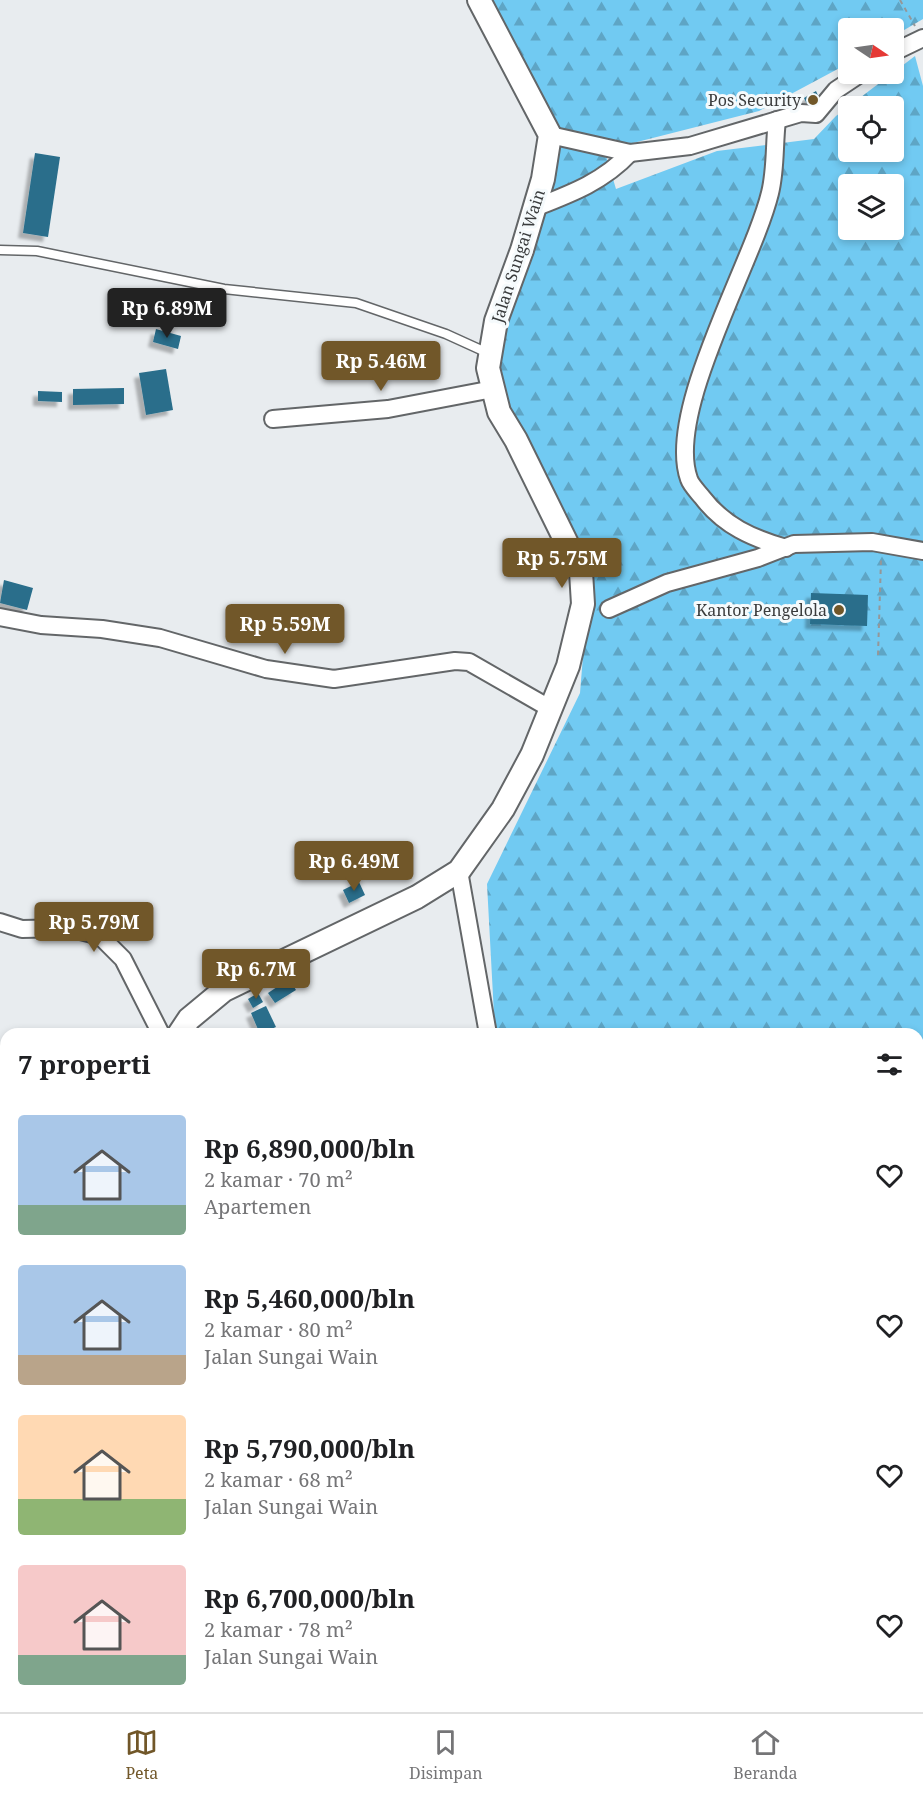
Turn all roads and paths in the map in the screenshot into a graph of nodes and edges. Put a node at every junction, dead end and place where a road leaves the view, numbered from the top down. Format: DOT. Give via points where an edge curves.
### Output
graph roads {
  1 [pos="479,0"];
  2 [pos="900,0"];
  3 [pos="921,34"];
  4 [pos="904,45"];
  5 [pos="845,84"];
  6 [pos="777,120"];
  7 [pos="550,135"];
  8 [pos="630,153"];
  9 [pos="534,208"];
  10 [pos="0,250"];
  11 [pos="490,355"];
  12 [pos="493,389"];
  13 [pos="273,420"];
  14 [pos="881,545"];
  15 [pos="786,548"];
  16 [pos="923,551"];
  17 [pos="609,609"];
  18 [pos="0,617"];
  19 [pos="878,655"];
  20 [pos="551,709"];
  21 [pos="459,871"];
  22 [pos="0,922"];
  23 [pos="158,1028"];
  24 [pos="183,1028"];
  25 [pos="487,1028"];
  1 -- 7 [label="street"];
  2 -- 3 [label="path"];
  3 -- 4 [label="street"];
  5 -- 6 [label="street" via="816,114 801,113"];
  6 -- 8 [label="street" via="690,146"];
  6 -- 15 [label="street" via="771,191 694,393 685,443 689,479 707,505 734,528"];
  7 -- 8 [label="street"];
  7 -- 9 [label="street, Jalan Sungai Wain"];
  8 -- 9 [label="street" via="585,189"];
  9 -- 11 [label="street, Jalan Sungai Wain" via="496,321"];
  10 -- 11 [label="lane" via="36,251 224,289 356,303 446,334"];
  11 -- 12 [label="street, Jalan Sungai Wain" via="488,368"];
  12 -- 13 [label="street" via="388,409"];
  12 -- 20 [label="street, Jalan Sungai Wain" via="499,412 582,572 583,604 568,666"];
  14 -- 15 [label="street" via="822,543"];
  14 -- 16 [label="street"];
  14 -- 19 [label="path"];
  15 -- 17 [label="street" via="667,583"];
  18 -- 20 [label="street" via="160,638 266,669 334,679 469,662"];
  20 -- 21 [label="street, Jalan Sungai Wain" via="503,809"];
  21 -- 24 [label="street, Jalan Sungai Wain" via="417,897 224,990"];
  21 -- 25 [label="street"];
  22 -- 23 [label="street" via="22,930 69,928 100,936 123,959"];
}
